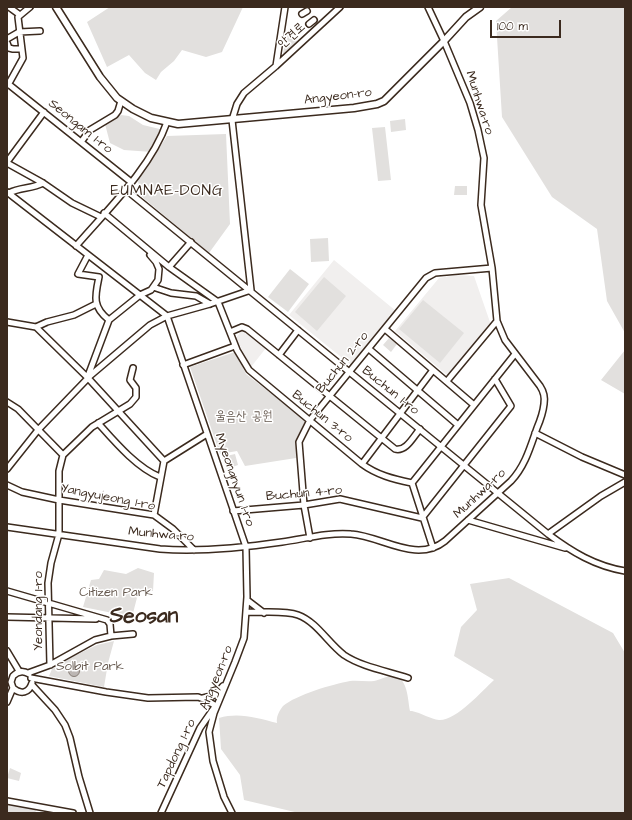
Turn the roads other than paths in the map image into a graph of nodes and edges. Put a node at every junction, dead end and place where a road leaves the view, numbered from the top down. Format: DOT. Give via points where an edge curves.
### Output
graph roads {
  1 [pos="9,7"];
  2 [pos="30,7"];
  3 [pos="57,7"];
  4 [pos="285,7"];
  5 [pos="340,7"];
  6 [pos="428,7"];
  7 [pos="480,7"];
  8 [pos="20,15"];
  9 [pos="314,20"];
  10 [pos="309,24"];
  11 [pos="40,31"];
  12 [pos="19,32"];
  13 [pos="7,38"];
  14 [pos="444,41"];
  15 [pos="7,43"];
  16 [pos="21,49"];
  17 [pos="276,66"];
  18 [pos="8,84"];
  19 [pos="121,101"];
  20 [pos="44,112"];
  21 [pos="232,120"];
  22 [pos="167,122"];
  23 [pos="81,142"];
  24 [pos="7,163"];
  25 [pos="131,182"];
  26 [pos="43,183"];
  27 [pos="125,189"];
  28 [pos="8,193"];
  29 [pos="103,215"];
  30 [pos="191,242"];
  31 [pos="141,245"];
  32 [pos="76,246"];
  33 [pos="88,255"];
  34 [pos="169,268"];
  35 [pos="492,268"];
  36 [pos="153,287"];
  37 [pos="251,290"];
  38 [pos="140,295"];
  39 [pos="218,302"];
  40 [pos="96,304"];
  41 [pos="210,304"];
  42 [pos="167,316"];
  43 [pos="109,320"];
  44 [pos="497,321"];
  45 [pos="7,322"];
  46 [pos="36,327"];
  47 [pos="385,329"];
  48 [pos="298,330"];
  49 [pos="230,332"];
  50 [pos="235,346"];
  51 [pos="368,349"];
  52 [pos="515,354"];
  53 [pos="279,355"];
  54 [pos="183,365"];
  55 [pos="133,368"];
  56 [pos="433,370"];
  57 [pos="350,372"];
  58 [pos="88,378"];
  59 [pos="495,379"];
  60 [pos="447,381"];
  61 [pos="418,390"];
  62 [pos="330,396"];
  63 [pos="7,402"];
  64 [pos="474,404"];
  65 [pos="118,411"];
  66 [pos="400,413"];
  67 [pos="310,420"];
  68 [pos="98,423"];
  69 [pos="458,425"];
  70 [pos="420,429"];
  71 [pos="38,430"];
  72 [pos="207,434"];
  73 [pos="535,434"];
  74 [pos="381,438"];
  75 [pos="441,446"];
  76 [pos="63,455"];
  77 [pos="164,461"];
  78 [pos="362,464"];
  79 [pos="464,465"];
  80 [pos="7,469"];
  81 [pos="625,475"];
  82 [pos="160,477"];
  83 [pos="625,482"];
  84 [pos="412,483"];
  85 [pos="7,485"];
  86 [pos="498,493"];
  87 [pos="59,500"];
  88 [pos="304,505"];
  89 [pos="233,511"];
  90 [pos="154,515"];
  91 [pos="422,518"];
  92 [pos="468,520"];
  93 [pos="7,527"];
  94 [pos="59,534"];
  95 [pos="548,534"];
  96 [pos="310,538"];
  97 [pos="246,547"];
  98 [pos="433,548"];
  99 [pos="194,550"];
  100 [pos="570,550"];
  101 [pos="625,571"];
  102 [pos="7,591"];
  103 [pos="246,600"];
  104 [pos="48,603"];
  105 [pos="246,612"];
  106 [pos="264,613"];
  107 [pos="7,617"];
  108 [pos="49,617"];
  109 [pos="104,619"];
  110 [pos="133,634"];
  111 [pos="111,636"];
  112 [pos="7,651"];
  113 [pos="50,665"];
  114 [pos="19,672"];
  115 [pos="30,675"];
  116 [pos="408,678"];
  117 [pos="10,683"];
  118 [pos="226,684"];
  119 [pos="32,685"];
  120 [pos="201,698"];
  121 [pos="7,702"];
  122 [pos="216,706"];
  123 [pos="7,801"];
  124 [pos="73,813"];
  125 [pos="90,813"];
  126 [pos="161,813"];
  127 [pos="232,813"];
  1 -- 8 [label="street"];
  2 -- 8 [label="street"];
  3 -- 19 [label="main road, Angyeon-ro" via="100,77"];
  4 -- 17 [label="street"];
  5 -- 17 [label="street, 안견로"];
  6 -- 14 [label="street"];
  7 -- 14 [label="main road, Angyeon-ro" via="466,17"];
  8 -- 12 [label="street"];
  9 -- 10 [label="street"];
  11 -- 12 [label="street"];
  12 -- 13 [label="street"];
  12 -- 16 [label="street"];
  14 -- 21 [label="main road, Angyeon-ro" via="393,93 377,104"];
  14 -- 35 [label="street, Munhwa-ro" via="470,103 480,135 484,165 481,205"];
  15 -- 16 [label="street" via="9,48"];
  16 -- 18 [label="street" via="22,58"];
  17 -- 21 [label="street" via="244,93"];
  18 -- 20 [label="street, Seongam 1-ro"];
  19 -- 22 [label="main road, Angyeon-ro" via="144,115"];
  19 -- 23 [label="street" via="115,115 90,130"];
  20 -- 23 [label="street, Seongam 1-ro"];
  20 -- 24 [label="street"];
  21 -- 22 [label="main road, Angyeon-ro" via="185,124"];
  21 -- 37 [label="street"];
  22 -- 25 [label="street" via="156,146"];
  23 -- 25 [label="street, Seongam 1-ro"];
  24 -- 26 [label="street"];
  25 -- 27 [label="street"];
  26 -- 28 [label="street"];
  26 -- 29 [label="street" via="72,203"];
  27 -- 29 [label="street"];
  27 -- 30 [label="street"];
  28 -- 32 [label="street"];
  29 -- 31 [label="street"];
  29 -- 32 [label="street"];
  30 -- 34 [label="street"];
  30 -- 37 [label="street"];
  31 -- 34 [label="street"];
  31 -- 36 [label="street" via="156,262 158,280"];
  32 -- 33 [label="street"];
  33 -- 38 [label="street"];
  33 -- 40 [label="street" via="78,274 99,277"];
  34 -- 39 [label="street"];
  35 -- 44 [label="street, Munhwa-ro"];
  35 -- 47 [label="street, Buchun 2-ro" via="430,275"];
  36 -- 38 [label="street"];
  36 -- 41 [label="street" via="196,296"];
  37 -- 39 [label="street"];
  37 -- 48 [label="street, Buchun 1-ro"];
  38 -- 42 [label="street"];
  38 -- 43 [label="street"];
  39 -- 41 [label="street"];
  39 -- 49 [label="street, Buchun 3-ro"];
  40 -- 43 [label="street"];
  40 -- 46 [label="street" via="74,315"];
  41 -- 42 [label="street"];
  42 -- 54 [label="street, Myeongnyun 1-ro"];
  42 -- 58 [label="street" via="150,325"];
  43 -- 58 [label="street"];
  44 -- 52 [label="street, Munhwa-ro" via="502,335"];
  44 -- 60 [label="street"];
  45 -- 46 [label="street"];
  46 -- 58 [label="street"];
  47 -- 51 [label="street, Buchun 2-ro"];
  47 -- 56 [label="street"];
  48 -- 53 [label="street"];
  48 -- 57 [label="street, Buchun 1-ro"];
  49 -- 50 [label="street, Buchun 3-ro"];
  49 -- 53 [label="street" via="246,328"];
  50 -- 54 [label="street"];
  50 -- 67 [label="street, Buchun 3-ro" via="249,370"];
  51 -- 57 [label="street, Buchun 2-ro"];
  51 -- 61 [label="street"];
  52 -- 59 [label="street"];
  52 -- 73 [label="street, Munhwa-ro" via="543,393 543,408"];
  53 -- 62 [label="street"];
  54 -- 72 [label="street, Myeongnyun 1-ro"];
  55 -- 65 [label="street" via="130,380 136,388 136,398"];
  56 -- 60 [label="street"];
  56 -- 61 [label="street"];
  57 -- 62 [label="street, Buchun 2-ro"];
  57 -- 66 [label="street, Buchun 1-ro"];
  58 -- 65 [label="street"];
  58 -- 71 [label="street"];
  59 -- 64 [label="street"];
  59 -- 79 [label="street" via="511,406"];
  60 -- 64 [label="street"];
  61 -- 66 [label="street"];
  61 -- 69 [label="street"];
  62 -- 67 [label="street, Buchun 2-ro"];
  62 -- 74 [label="street"];
  63 -- 71 [label="street" via="18,409"];
  64 -- 69 [label="street"];
  65 -- 68 [label="street"];
  65 -- 77 [label="street"];
  66 -- 70 [label="street, Buchun 1-ro"];
  66 -- 74 [label="street"];
  67 -- 78 [label="street, Buchun 3-ro"];
  67 -- 88 [label="street, Buchun 2-ro" via="299,442"];
  68 -- 76 [label="street"];
  68 -- 82 [label="street" via="125,453"];
  69 -- 75 [label="street"];
  70 -- 74 [label="street" via="400,450"];
  70 -- 75 [label="street, Buchun 1-ro"];
  71 -- 76 [label="street"];
  71 -- 80 [label="street"];
  72 -- 77 [label="street"];
  72 -- 89 [label="street, Myeongnyun 1-ro"];
  73 -- 81 [label="street"];
  73 -- 86 [label="street, Munhwa-ro" via="521,468"];
  74 -- 78 [label="street"];
  75 -- 79 [label="street, Buchun 1-ro"];
  75 -- 84 [label="street"];
  76 -- 87 [label="street, Yeondang 1-ro"];
  77 -- 82 [label="street"];
  78 -- 84 [label="street, Buchun 3-ro" via="378,474"];
  79 -- 86 [label="street, Buchun 1-ro"];
  79 -- 91 [label="street"];
  82 -- 90 [label="street"];
  83 -- 95 [label="street"];
  84 -- 91 [label="street"];
  85 -- 87 [label="street, Yangyujeong 1-ro" via="22,492"];
  86 -- 92 [label="street, Munhwa-ro"];
  86 -- 95 [label="street, Buchun 1-ro"];
  87 -- 90 [label="street, Yangyujeong 1-ro"];
  87 -- 94 [label="street, Yeondang 1-ro"];
  88 -- 89 [label="street, Buchun 4-ro"];
  88 -- 91 [label="street, Buchun 4-ro" via="340,499"];
  88 -- 96 [label="street, Buchun 2-ro"];
  89 -- 97 [label="street, Myeongnyun 1-ro"];
  90 -- 99 [label="street, Yangyujeong 1-ro"];
  91 -- 98 [label="street"];
  92 -- 98 [label="street, Munhwa-ro" via="445,541"];
  92 -- 100 [label="street"];
  93 -- 94 [label="street, Munhwa-ro"];
  94 -- 99 [label="street, Munhwa-ro" via="160,549"];
  94 -- 104 [label="street, Yeondang 1-ro" via="49,573"];
  95 -- 100 [label="street, Buchun 1-ro"];
  96 -- 97 [label="street, Munhwa-ro"];
  96 -- 98 [label="street, Munhwa-ro" via="351,534 409,549"];
  97 -- 99 [label="street, Munhwa-ro"];
  97 -- 103 [label="street, Angyeon-ro"];
  100 -- 101 [label="street" via="600,565"];
  102 -- 104 [label="street"];
  103 -- 105 [label="street, Angyeon-ro"];
  103 -- 106 [label="street"];
  104 -- 108 [label="street, Yeondang 1-ro"];
  104 -- 109 [label="street"];
  105 -- 106 [label="street"];
  105 -- 118 [label="street, Angyeon-ro" via="244,638"];
  106 -- 116 [label="street" via="302,617 349,657"];
  107 -- 108 [label="street"];
  108 -- 109 [label="street"];
  108 -- 113 [label="street, Yeondang 1-ro"];
  109 -- 111 [label="street" via="110,622"];
  110 -- 111 [label="street"];
  111 -- 113 [label="street" via="91,642"];
  112 -- 114 [label="street"];
  113 -- 115 [label="street"];
  114 -- 115 [label="street"];
  114 -- 117 [label="street"];
  115 -- 119 [label="street"];
  115 -- 120 [label="street" via="142,698"];
  117 -- 119 [label="street" via="18,692 24,692"];
  117 -- 121 [label="street"];
  118 -- 120 [label="street" via="215,695"];
  118 -- 122 [label="street, Angyeon-ro"];
  119 -- 125 [label="street" via="65,725"];
  120 -- 122 [label="street"];
  122 -- 126 [label="street, Tapdong 1-ro" via="202,725"];
  122 -- 127 [label="street, Angyeon-ro" via="210,726 210,746 224,797"];
  123 -- 124 [label="street"];
}
